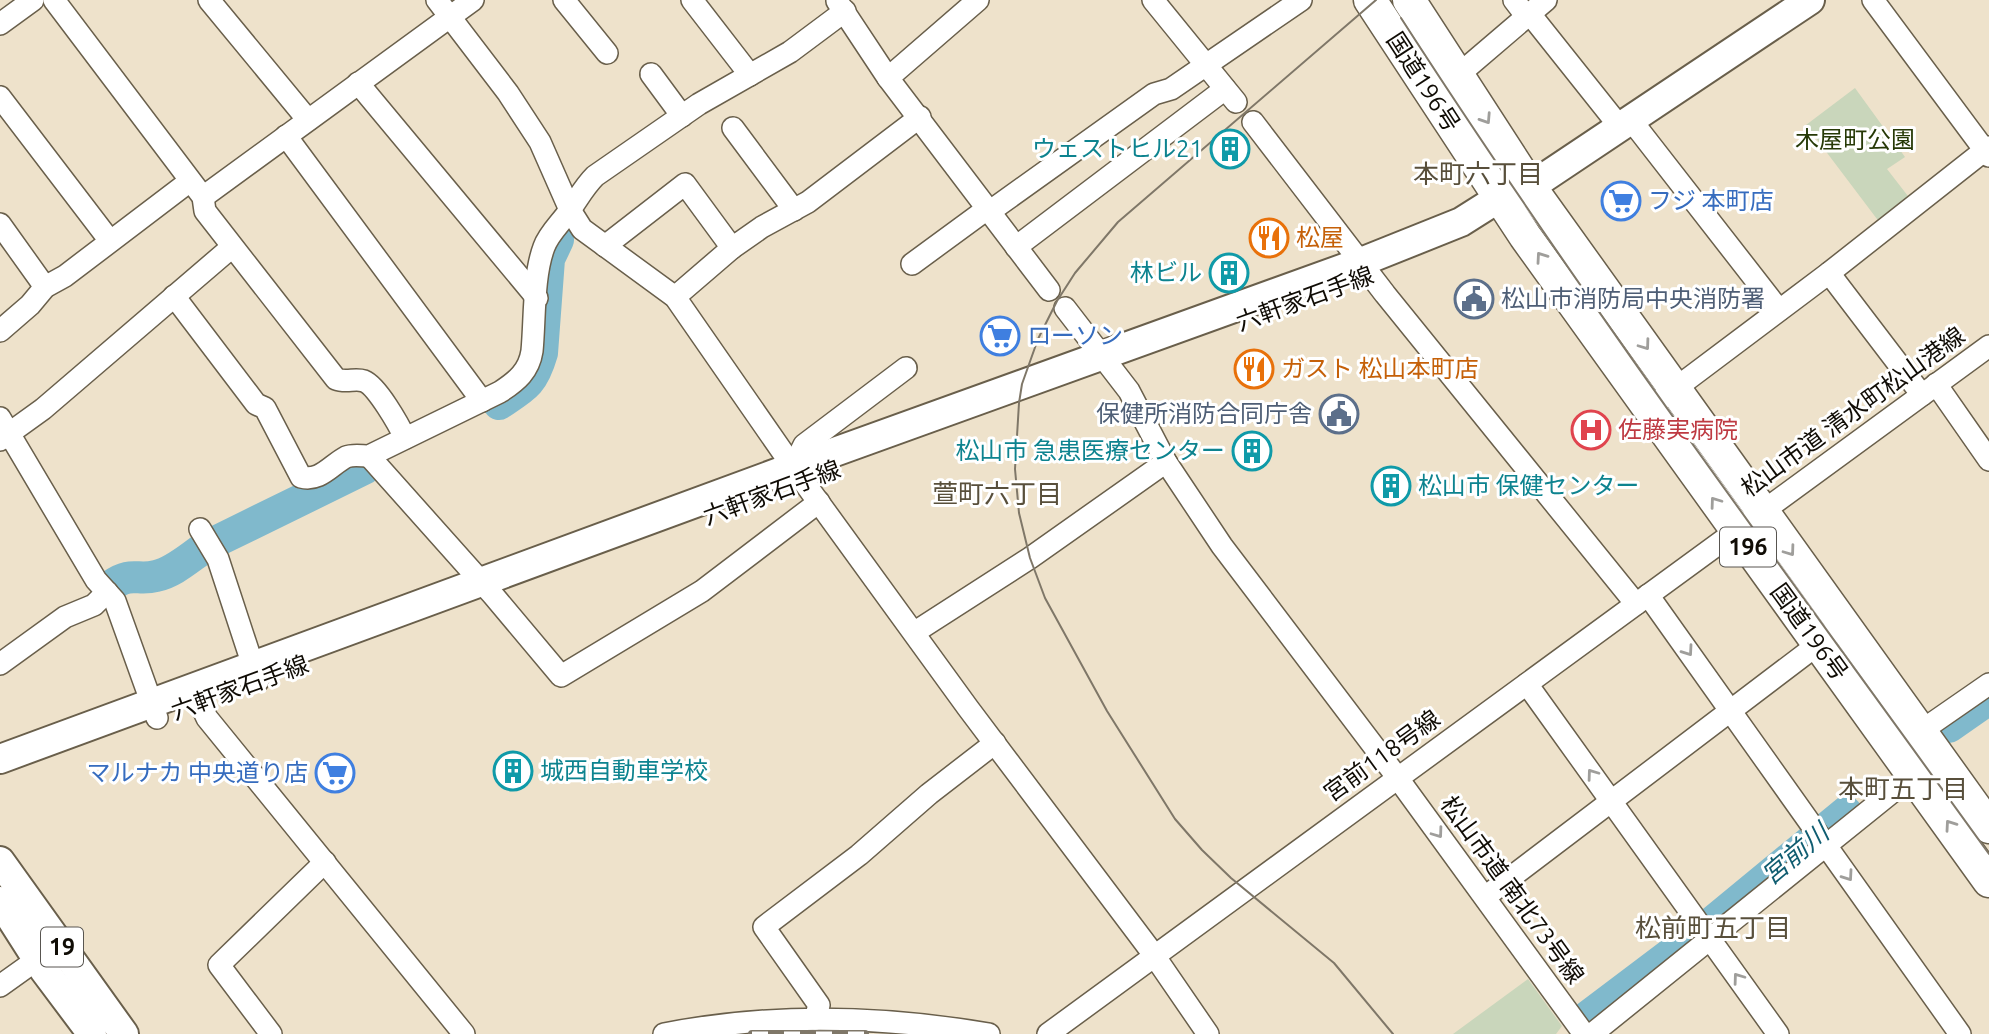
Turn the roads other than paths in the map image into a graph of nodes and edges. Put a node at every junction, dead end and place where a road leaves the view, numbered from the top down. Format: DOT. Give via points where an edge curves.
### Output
graph roads {
  1 [pos="33,0"];
  2 [pos="54,0"];
  3 [pos="209,0"];
  4 [pos="472,0"];
  5 [pos="564,0"];
  6 [pos="692,0"];
  7 [pos="978,0"];
  8 [pos="1153,0"];
  9 [pos="1301,0"];
  10 [pos="1370,0"];
  11 [pos="1409,0"];
  12 [pos="1810,0"];
  13 [pos="1873,0"];
  14 [pos="841,5"];
  15 [pos="444,8"];
  16 [pos="1529,8"];
  17 [pos="0,24"];
  18 [pos="607,53"];
  19 [pos="1205,65"];
  20 [pos="651,74"];
  21 [pos="750,75"];
  22 [pos="1457,76"];
  23 [pos="888,78"];
  24 [pos="358,83"];
  25 [pos="0,97"];
  26 [pos="682,116"];
  27 [pos="920,117"];
  28 [pos="308,120"];
  29 [pos="1253,122"];
  30 [pos="1626,123"];
  31 [pos="733,128"];
  32 [pos="286,136"];
  33 [pos="1988,151"];
  34 [pos="1530,187"];
  35 [pos="197,189"];
  36 [pos="1504,205"];
  37 [pos="570,210"];
  38 [pos="794,210"];
  39 [pos="988,210"];
  40 [pos="0,224"];
  41 [pos="110,241"];
  42 [pos="606,246"];
  43 [pos="232,247"];
  44 [pos="732,247"];
  45 [pos="1016,247"];
  46 [pos="912,264"];
  47 [pos="1366,269"];
  48 [pos="1829,272"];
  49 [pos="45,287"];
  50 [pos="1049,290"];
  51 [pos="174,296"];
  52 [pos="675,297"];
  53 [pos="537,298"];
  54 [pos="1065,308"];
  55 [pos="1779,310"];
  56 [pos="0,331"];
  57 [pos="1989,346"];
  58 [pos="1107,362"];
  59 [pos="906,368"];
  60 [pos="1676,388"];
  61 [pos="1929,390"];
  62 [pos="482,401"];
  63 [pos="1648,408"];
  64 [pos="4,431"];
  65 [pos="405,438"];
  66 [pos="369,456"];
  67 [pos="1989,460"];
  68 [pos="1166,462"];
  69 [pos="805,484"];
  70 [pos="1748,521"];
  71 [pos="200,529"];
  72 [pos="487,589"];
  73 [pos="107,592"];
  74 [pos="1642,600"];
  75 [pos="1843,625"];
  76 [pos="915,632"];
  77 [pos="1818,644"];
  78 [pos="0,664"];
  79 [pos="256,674"];
  80 [pos="1527,684"];
  81 [pos="1989,684"];
  82 [pos="196,695"];
  83 [pos="154,711"];
  84 [pos="1730,711"];
  85 [pos="995,743"];
  86 [pos="1917,753"];
  87 [pos="0,759"];
  88 [pos="0,775"];
  89 [pos="1397,778"];
  90 [pos="1612,802"];
  91 [pos="1989,827"];
  92 [pos="1826,845"];
  93 [pos="0,861"];
  94 [pos="325,862"];
  95 [pos="1989,881"];
  96 [pos="1485,897"];
  97 [pos="0,901"];
  98 [pos="1710,940"];
  99 [pos="48,951"];
  100 [pos="1154,955"];
  101 [pos="0,986"];
  102 [pos="816,1019"];
  103 [pos="105,1030"];
  104 [pos="271,1034"];
  105 [pos="464,1034"];
  106 [pos="664,1034"];
  107 [pos="989,1034"];
  108 [pos="1048,1034"];
  109 [pos="1209,1034"];
  110 [pos="1584,1034"];
  111 [pos="1592,1034"];
  112 [pos="1778,1034"];
  113 [pos="1960,1034"];
  1 -- 17 [label="street"];
  2 -- 35 [label="street"];
  3 -- 28 [label="street"];
  4 -- 15 [label="street"];
  5 -- 18 [label="street"];
  6 -- 21 [label="street"];
  7 -- 23 [label="street"];
  8 -- 19 [label="street"];
  9 -- 19 [label="street"];
  10 -- 36 [label="highway, 国道196号 / 196"];
  11 -- 22 [label="highway, 国道196号 / 196"];
  12 -- 30 [label="main road, 六軒家石手線"];
  13 -- 33 [label="street"];
  14 -- 21 [label="street" via="790,52"];
  14 -- 23 [label="street"];
  15 -- 24 [label="street"];
  15 -- 37 [label="street" via="540,142"];
  16 -- 22 [label="street"];
  16 -- 30 [label="street"];
  19 -- 39 [label="street" via="1171,89 1154,94"];
  19 -- 45 [label="street" via="1230,95"];
  20 -- 26 [label="street"];
  21 -- 26 [label="street"];
  22 -- 34 [label="highway, 国道196号 / 196, one-way"];
  23 -- 27 [label="street"];
  24 -- 28 [label="street"];
  24 -- 53 [label="street"];
  25 -- 41 [label="street"];
  26 -- 37 [label="street" via="595,176"];
  27 -- 38 [label="street"];
  27 -- 39 [label="street"];
  28 -- 32 [label="street"];
  29 -- 47 [label="street"];
  30 -- 34 [label="main road, 六軒家石手線"];
  30 -- 55 [label="street"];
  31 -- 38 [label="street"];
  32 -- 35 [label="street"];
  32 -- 62 [label="street"];
  33 -- 48 [label="street"];
  34 -- 36 [label="main road, 六軒家石手線"];
  34 -- 60 [label="highway, 国道196号 / 196, one-way"];
  35 -- 41 [label="street"];
  35 -- 43 [label="street" via="205,211"];
  36 -- 47 [label="main road, 六軒家石手線" via="1468,237"];
  63 -- 36 [label="highway, 国道196号 / 196, one-way"];
  37 -- 42 [label="street" via="582,229"];
  37 -- 53 [label="street" via="544,246"];
  38 -- 44 [label="street"];
  39 -- 45 [label="street"];
  39 -- 46 [label="street"];
  40 -- 49 [label="street"];
  41 -- 49 [label="street"];
  42 -- 44 [label="street" via="685,184"];
  42 -- 52 [label="street"];
  43 -- 51 [label="street"];
  43 -- 65 [label="street" via="336,379 369,384"];
  44 -- 52 [label="street"];
  45 -- 50 [label="street"];
  47 -- 58 [label="main road, 六軒家石手線"];
  47 -- 74 [label="street"];
  48 -- 55 [label="street"];
  48 -- 61 [label="street"];
  49 -- 56 [label="street"];
  51 -- 64 [label="street"];
  51 -- 66 [label="street" via="256,404 265,408 301,477 320,475 349,456"];
  52 -- 69 [label="street"];
  53 -- 62 [label="street" via="531,362 515,382"];
  54 -- 58 [label="street, 松山市道 南北73号線"];
  55 -- 60 [label="street"];
  57 -- 61 [label="street, 松山市道 清水町松山港線"];
  58 -- 68 [label="street, 松山市道 南北73号線" via="1129,391"];
  58 -- 69 [label="main road, 六軒家石手線"];
  59 -- 69 [label="street" via="804,445"];
  60 -- 63 [label="street"];
  60 -- 70 [label="highway, 国道196号 / 196"];
  61 -- 67 [label="street"];
  61 -- 70 [label="street, 松山市道 清水町松山港線"];
  62 -- 65 [label="street"];
  70 -- 63 [label="highway, 国道196号 / 196, one-way"];
  64 -- 73 [label="street"];
  65 -- 66 [label="street"];
  66 -- 72 [label="street"];
  68 -- 76 [label="street"];
  68 -- 89 [label="street, 松山市道 南北73号線" via="1222,547"];
  69 -- 72 [label="main road, 六軒家石手線"];
  69 -- 72 [label="street" via="702,591 561,676"];
  69 -- 76 [label="street"];
  70 -- 74 [label="street, 宮前118号線"];
  70 -- 75 [label="highway, 国道196号 / 196, one-way"];
  70 -- 77 [label="highway, 国道196号 / 196"];
  71 -- 79 [label="street" via="218,559"];
  72 -- 79 [label="main road, 六軒家石手線"];
  73 -- 78 [label="street" via="94,605 65,617"];
  73 -- 83 [label="street" via="115,601"];
  74 -- 80 [label="street, 宮前118号線"];
  74 -- 84 [label="street, one-way"];
  75 -- 77 [label="street"];
  75 -- 86 [label="highway, 国道196号 / 196"];
  76 -- 85 [label="street"];
  77 -- 84 [label="street"];
  77 -- 86 [label="highway, 国道196号 / 196"];
  79 -- 82 [label="main road, 六軒家石手線"];
  80 -- 89 [label="street, 宮前118号線"];
  90 -- 80 [label="street, one-way"];
  81 -- 86 [label="street"];
  82 -- 83 [label="main road, 六軒家石手線"];
  82 -- 94 [label="street" via="207,718"];
  83 -- 87 [label="main road, 六軒家石手線"];
  83 -- 88 [label="main road, 六軒家石手線"];
  84 -- 90 [label="street"];
  84 -- 92 [label="street"];
  85 -- 100 [label="street"];
  85 -- 102 [label="street" via="764,927 819,1005"];
  86 -- 91 [label="highway, 国道196号 / 196"];
  86 -- 92 [label="street"];
  95 -- 86 [label="highway, 国道196号 / 196, one-way"];
  89 -- 96 [label="street, 松山市道 南北73号線, one-way"];
  89 -- 100 [label="street, 宮前118号線"];
  90 -- 96 [label="street"];
  90 -- 98 [label="street"];
  92 -- 98 [label="street"];
  92 -- 113 [label="street, one-way"];
  93 -- 99 [label="main road, 19"];
  94 -- 104 [label="street" via="219,965"];
  94 -- 105 [label="street"];
  96 -- 110 [label="street, 松山市道 南北73号線"];
  97 -- 99 [label="main road, 19"];
  98 -- 111 [label="street"];
  112 -- 98 [label="street, one-way"];
  99 -- 101 [label="street"];
  99 -- 103 [label="main road, 19"];
  100 -- 108 [label="street, 宮前118号線"];
  100 -- 109 [label="street"];
  102 -- 106 [label="street"];
  102 -- 107 [label="street" via="880,1020"];
}
